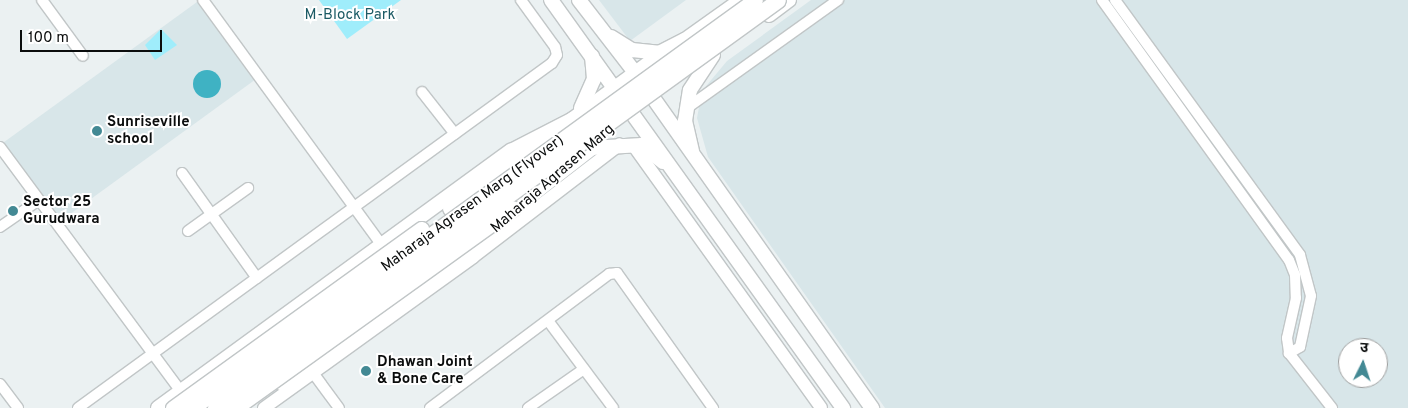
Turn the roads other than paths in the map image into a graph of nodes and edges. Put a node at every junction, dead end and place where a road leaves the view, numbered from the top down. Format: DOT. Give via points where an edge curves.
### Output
graph roads {
  1 [pos="42,0"];
  2 [pos="204,0"];
  3 [pos="521,0"];
  4 [pos="551,0"];
  5 [pos="578,0"];
  6 [pos="740,0"];
  7 [pos="755,0"];
  8 [pos="778,0"];
  9 [pos="789,0"];
  10 [pos="838,0"];
  11 [pos="1102,0"];
  12 [pos="1115,0"];
  13 [pos="602,31"];
  14 [pos="668,49"];
  15 [pos="714,55"];
  16 [pos="83,56"];
  17 [pos="592,56"];
  18 [pos="635,73"];
  19 [pos="614,85"];
  20 [pos="422,92"];
  21 [pos="656,104"];
  22 [pos="687,108"];
  23 [pos="636,117"];
  24 [pos="574,118"];
  25 [pos="454,134"];
  26 [pos="627,144"];
  27 [pos="0,147"];
  28 [pos="590,148"];
  29 [pos="693,156"];
  30 [pos="674,171"];
  31 [pos="182,172"];
  32 [pos="248,188"];
  33 [pos="39,200"];
  34 [pos="354,207"];
  35 [pos="212,214"];
  36 [pos="0,227"];
  37 [pos="188,231"];
  38 [pos="381,244"];
  39 [pos="257,278"];
  40 [pos="275,322"];
  41 [pos="549,322"];
  42 [pos="1289,353"];
  43 [pos="153,354"];
  44 [pos="310,369"];
  45 [pos="584,369"];
  46 [pos="0,384"];
  47 [pos="180,390"];
  48 [pos="18,408"];
  49 [pos="78,408"];
  50 [pos="158,408"];
  51 [pos="173,408"];
  52 [pos="192,408"];
  53 [pos="215,408"];
  54 [pos="235,408"];
  55 [pos="243,408"];
  56 [pos="264,408"];
  57 [pos="340,408"];
  58 [pos="430,408"];
  59 [pos="528,408"];
  60 [pos="613,408"];
  61 [pos="714,408"];
  62 [pos="821,408"];
  63 [pos="843,408"];
  64 [pos="872,408"];
  65 [pos="1332,408"];
  1 -- 16 [label="street"];
  2 -- 34 [label="street"];
  3 -- 25 [label="street" via="557,55 552,63"];
  4 -- 17 [label="main road"];
  5 -- 13 [label="main road"];
  6 -- 14 [label="main road"];
  7 -- 52 [label="main road, Maharaja Agrasen Marg (Flyover), bridge"];
  8 -- 53 [label="main road, Maharaja Agrasen Marg (Flyover), bridge"];
  9 -- 15 [label="main road"];
  10 -- 22 [label="street"];
  11 -- 42 [label="street" via="1289,260 1295,275 1296,298 1287,338"];
  12 -- 42 [label="street" via="1300,255 1311,296 1300,347"];
  13 -- 14 [label="main road" via="643,53"];
  13 -- 18 [label="main road"];
  14 -- 18 [label="main road"];
  15 -- 21 [label="main road"];
  15 -- 22 [label="main road" via="690,90"];
  17 -- 19 [label="main road"];
  17 -- 24 [label="main road" via="591,89"];
  18 -- 19 [label="main road"];
  18 -- 21 [label="main road"];
  19 -- 23 [label="main road"];
  19 -- 24 [label="main road"];
  20 -- 25 [label="street"];
  21 -- 23 [label="main road, Maharaja Agrasen Marg"];
  21 -- 29 [label="main road"];
  22 -- 29 [label="main road" via="685,121"];
  23 -- 28 [label="main road, Maharaja Agrasen Marg"];
  23 -- 30 [label="main road"];
  24 -- 38 [label="main road" via="511,151"];
  24 -- 51 [label="main road, bridge"];
  25 -- 34 [label="street"];
  26 -- 28 [label="main road"];
  26 -- 30 [label="main road" via="642,145"];
  26 -- 44 [label="street"];
  26 -- 62 [label="street"];
  27 -- 33 [label="street"];
  28 -- 44 [label="main road, Maharaja Agrasen Marg" via="513,218"];
  28 -- 54 [label="main road, bridge" via="513,208"];
  29 -- 64 [label="main road"];
  30 -- 63 [label="main road"];
  31 -- 35 [label="street"];
  32 -- 35 [label="street"];
  33 -- 36 [label="street"];
  33 -- 43 [label="street"];
  34 -- 38 [label="street"];
  34 -- 39 [label="street"];
  35 -- 37 [label="street"];
  35 -- 39 [label="street"];
  38 -- 40 [label="main road"];
  39 -- 43 [label="street"];
  40 -- 44 [label="street"];
  40 -- 47 [label="main road"];
  41 -- 45 [label="street"];
  41 -- 58 [label="street"];
  41 -- 61 [label="street" via="609,274 617,272"];
  42 -- 65 [label="street"];
  43 -- 47 [label="street"];
  43 -- 49 [label="street"];
  44 -- 55 [label="main road, Maharaja Agrasen Marg"];
  44 -- 56 [label="street"];
  44 -- 57 [label="street"];
  45 -- 59 [label="street"];
  45 -- 60 [label="street"];
  46 -- 48 [label="street"];
  47 -- 50 [label="main road"];
}
